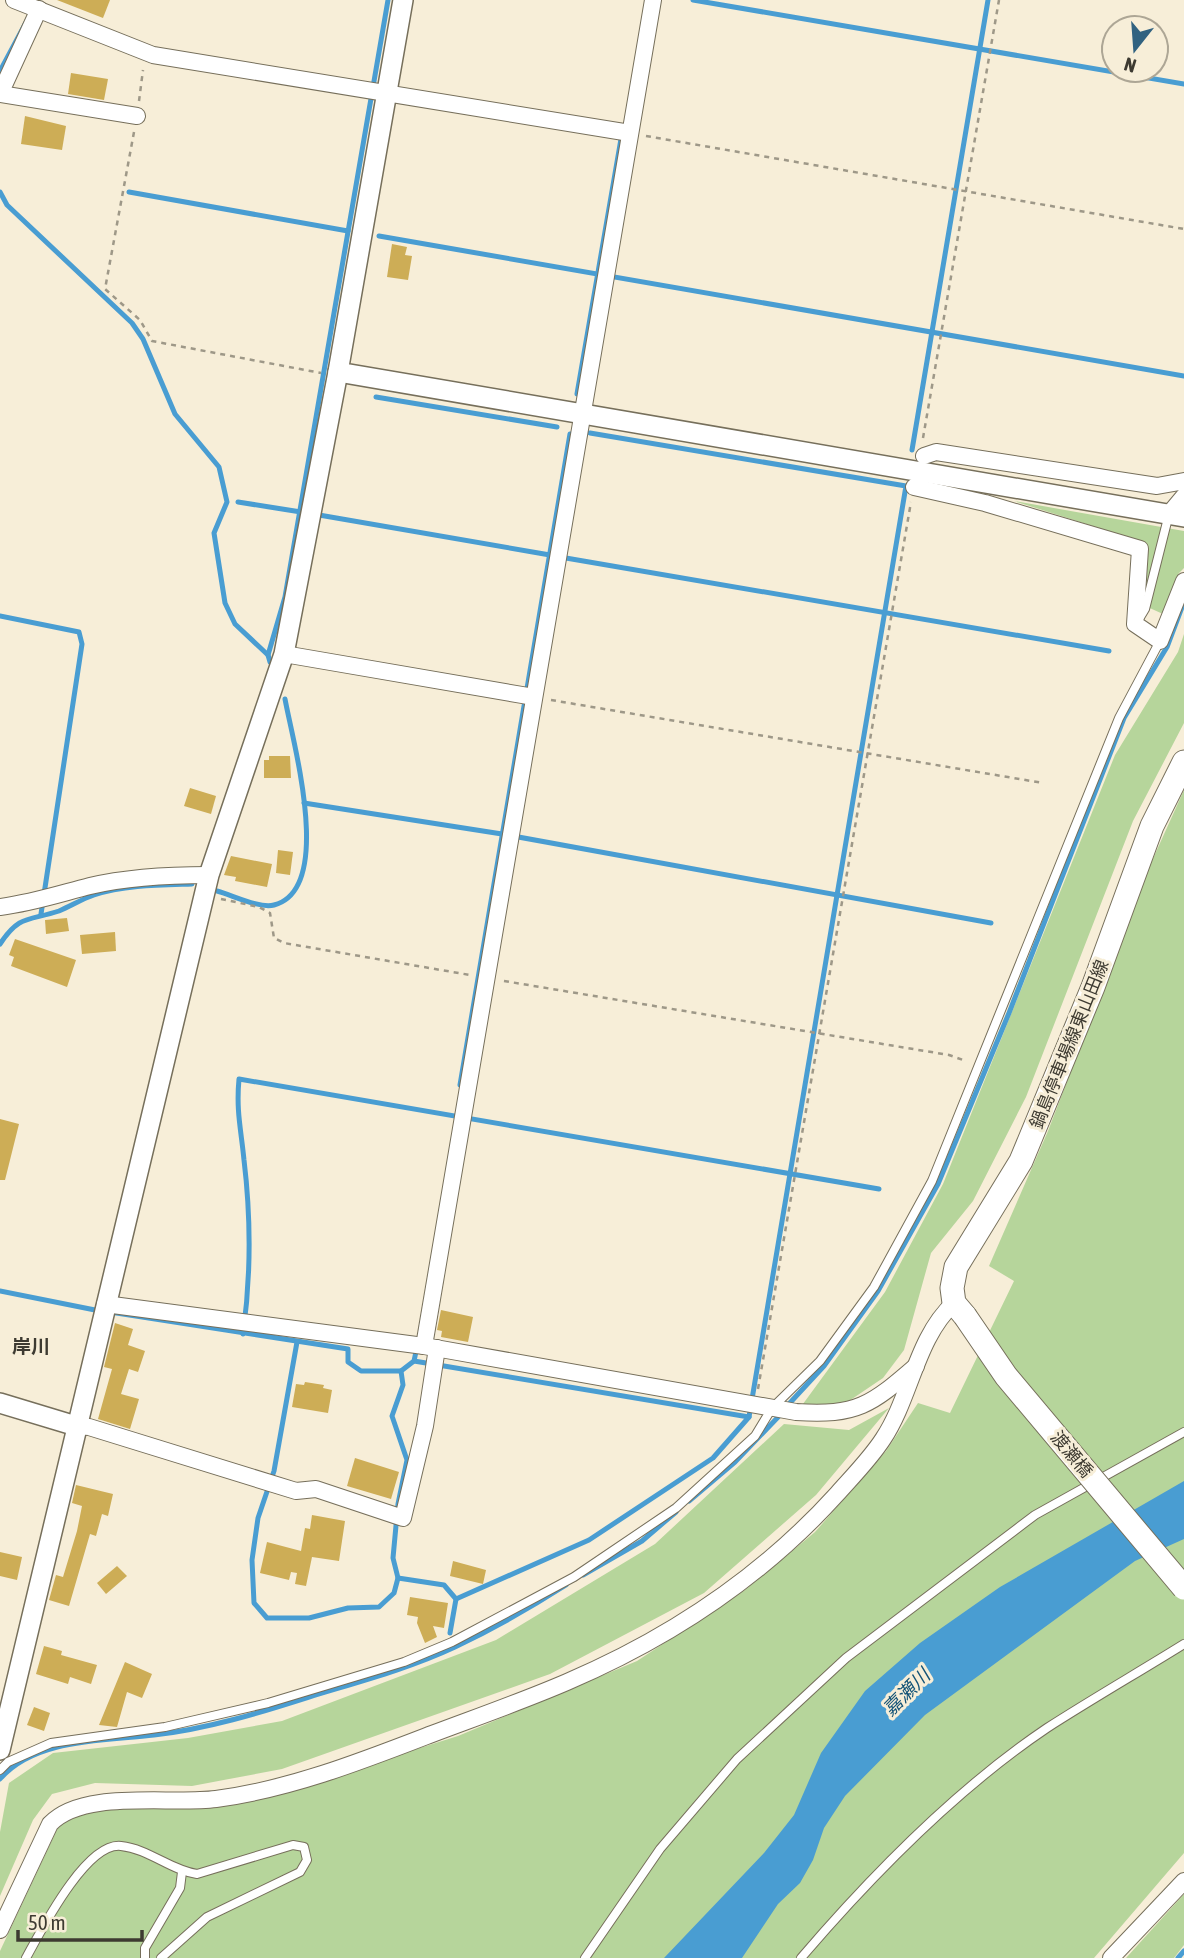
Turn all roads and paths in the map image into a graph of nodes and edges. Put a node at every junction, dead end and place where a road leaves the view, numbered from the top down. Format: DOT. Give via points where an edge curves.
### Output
graph roads {
  1 [pos="403,0"];
  2 [pos="653,0"];
  3 [pos="999,0"];
  4 [pos="27,5"];
  5 [pos="147,53"];
  6 [pos="377,92"];
  7 [pos="0,94"];
  8 [pos="137,116"];
  9 [pos="623,132"];
  10 [pos="965,193"];
  11 [pos="1184,229"];
  12 [pos="328,373"];
  13 [pos="581,414"];
  14 [pos="924,456"];
  15 [pos="1184,481"];
  16 [pos="914,487"];
  17 [pos="1184,496"];
  18 [pos="1176,515"];
  19 [pos="1184,581"];
  20 [pos="1135,624"];
  21 [pos="1160,641"];
  22 [pos="284,654"];
  23 [pos="528,696"];
  24 [pos="867,756"];
  25 [pos="1184,762"];
  26 [pos="1043,783"];
  27 [pos="209,876"];
  28 [pos="204,895"];
  29 [pos="0,907"];
  30 [pos="479,976"];
  31 [pos="820,1034"];
  32 [pos="976,1065"];
  33 [pos="960,1310"];
  34 [pos="104,1311"];
  35 [pos="428,1353"];
  36 [pos="916,1366"];
  37 [pos="0,1403"];
  38 [pos="751,1403"];
  39 [pos="772,1408"];
  40 [pos="76,1426"];
  41 [pos="1184,1432"];
  42 [pos="1184,1588"];
  43 [pos="1184,1644"];
  44 [pos="6,1692"];
  45 [pos="0,1750"];
  46 [pos="0,1770"];
  47 [pos="182,1872"];
  48 [pos="1184,1881"];
  49 [pos="0,1930"];
  50 [pos="26,1958"];
  51 [pos="145,1958"];
  52 [pos="161,1958"];
  53 [pos="585,1958"];
  54 [pos="801,1958"];
  55 [pos="1111,1958"];
  1 -- 6 [label="street"];
  2 -- 9 [label="street"];
  3 -- 10 [label="path"];
  4 -- 5 [label="street"];
  4 -- 7 [label="street"];
  5 -- 6 [label="street"];
  5 -- 8 [label="path"];
  6 -- 9 [label="street"];
  6 -- 12 [label="street"];
  7 -- 8 [label="street"];
  8 -- 12 [label="path" via="105,289 140,320 152,341"];
  9 -- 10 [label="path"];
  9 -- 13 [label="street"];
  10 -- 11 [label="path"];
  10 -- 14 [label="path" via="921,447"];
  12 -- 13 [label="street"];
  12 -- 22 [label="street"];
  13 -- 18 [label="street"];
  13 -- 23 [label="street"];
  14 -- 15 [label="street" via="936,453 1157,486"];
  16 -- 20 [label="street" via="1140,549"];
  16 -- 24 [label="path"];
  17 -- 18 [label="street"];
  18 -- 20 [label="lane" via="1145,609"];
  19 -- 21 [label="street"];
  20 -- 21 [label="street"];
  21 -- 32 [label="lane" via="1119,718"];
  22 -- 23 [label="street"];
  22 -- 27 [label="street"];
  23 -- 24 [label="path"];
  23 -- 30 [label="street" via="509,835"];
  24 -- 26 [label="path"];
  24 -- 31 [label="path"];
  25 -- 33 [label="main road, 鍋島停車場線東山田線" via="1152,826 1093,987 1021,1161 956,1267 952,1288"];
  27 -- 28 [label="street"];
  27 -- 29 [label="street" via="149,877"];
  28 -- 30 [label="path" via="270,913 274,938 284,943"];
  28 -- 34 [label="street"];
  30 -- 31 [label="path"];
  30 -- 35 [label="street"];
  31 -- 32 [label="path" via="949,1055"];
  31 -- 38 [label="path"];
  32 -- 39 [label="lane" via="932,1181 874,1287 820,1362"];
  33 -- 36 [label="street" via="938,1323"];
  33 -- 42 [label="main road, 渡瀬橋, bridge" via="1006,1376"];
  34 -- 35 [label="street" via="246,1322"];
  34 -- 40 [label="street"];
  35 -- 38 [label="street"];
  35 -- 40 [label="street" via="425,1426 398,1517 316,1489 296,1491"];
  36 -- 39 [label="street" via="859,1408 840,1413"];
  36 -- 49 [label="street" via="900,1411 882,1441 808,1527 758,1572 689,1620 566,1683 308,1780 213,1799 95,1803 61,1813 45,1834"];
  37 -- 40 [label="street"];
  38 -- 39 [label="street"];
  39 -- 46 [label="lane" via="755,1436 676,1508 573,1577 452,1642 404,1662 268,1703 165,1727 51,1743"];
  40 -- 44 [label="street"];
  41 -- 53 [label="lane" via="1035,1515 846,1658 737,1759 660,1849"];
  43 -- 54 [label="lane" via="1046,1729 960,1795 843,1909"];
  44 -- 45 [label="street"];
  47 -- 50 [label="lane" via="154,1856 120,1846 105,1848 62,1893"];
  47 -- 51 [label="lane" via="180,1888 145,1948"];
  47 -- 52 [label="lane" via="197,1874 293,1845 304,1847 307,1860 300,1871 207,1917"];
  48 -- 55 [label="street"];
}
